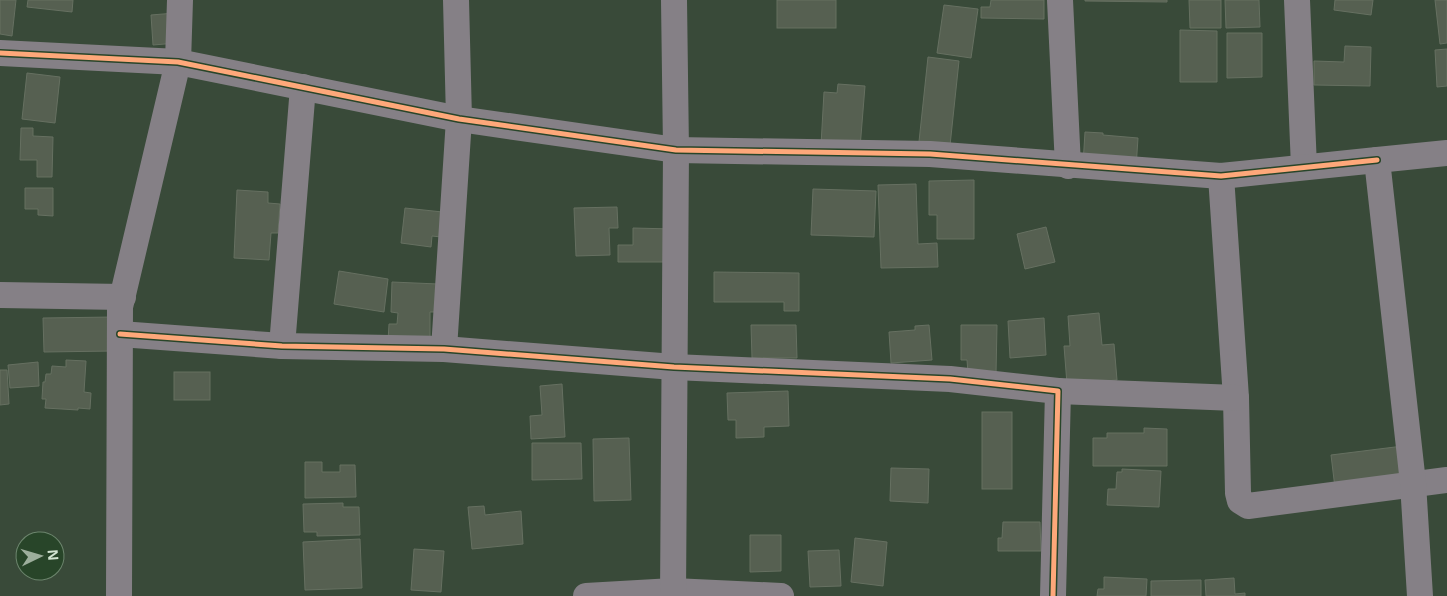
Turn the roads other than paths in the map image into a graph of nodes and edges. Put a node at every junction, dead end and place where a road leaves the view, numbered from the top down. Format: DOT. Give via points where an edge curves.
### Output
graph roads {
  1 [pos="180,0"];
  2 [pos="456,0"];
  3 [pos="674,0"];
  4 [pos="1060,0"];
  5 [pos="1297,0"];
  6 [pos="0,53"];
  7 [pos="178,62"];
  8 [pos="303,87"];
  9 [pos="459,119"];
  10 [pos="676,150"];
  11 [pos="1447,153"];
  12 [pos="1377,160"];
  13 [pos="1068,166"];
  14 [pos="1304,167"];
  15 [pos="1221,176"];
  16 [pos="0,296"];
  17 [pos="123,297"];
  18 [pos="120,334"];
  19 [pos="282,346"];
  20 [pos="444,349"];
  21 [pos="674,367"];
  22 [pos="1058,390"];
  23 [pos="1236,398"];
  24 [pos="1447,480"];
  25 [pos="1413,483"];
  26 [pos="673,593"];
  27 [pos="119,596"];
  28 [pos="586,596"];
  29 [pos="782,596"];
  30 [pos="1053,596"];
  31 [pos="1420,596"];
  1 -- 7 [label="street"];
  2 -- 9 [label="street"];
  3 -- 10 [label="street"];
  4 -- 13 [label="street"];
  5 -- 14 [label="street"];
  6 -- 7 [label="street"];
  7 -- 8 [label="street"];
  7 -- 17 [label="street"];
  8 -- 9 [label="street"];
  8 -- 19 [label="street"];
  9 -- 10 [label="street"];
  9 -- 20 [label="street"];
  10 -- 13 [label="street" via="930,154"];
  10 -- 21 [label="street"];
  11 -- 12 [label="street"];
  12 -- 14 [label="street"];
  12 -- 25 [label="street"];
  13 -- 15 [label="street"];
  14 -- 15 [label="street"];
  15 -- 23 [label="street"];
  16 -- 17 [label="street"];
  17 -- 18 [label="street"];
  18 -- 19 [label="street"];
  18 -- 27 [label="street"];
  19 -- 20 [label="street"];
  20 -- 21 [label="street"];
  21 -- 22 [label="street" via="950,379"];
  21 -- 26 [label="street"];
  22 -- 23 [label="street"];
  22 -- 30 [label="street"];
  23 -- 25 [label="street" via="1238,493 1240,501 1248,506"];
  24 -- 25 [label="street"];
  25 -- 31 [label="street"];
  26 -- 28 [label="street"];
  26 -- 29 [label="street"];
}
